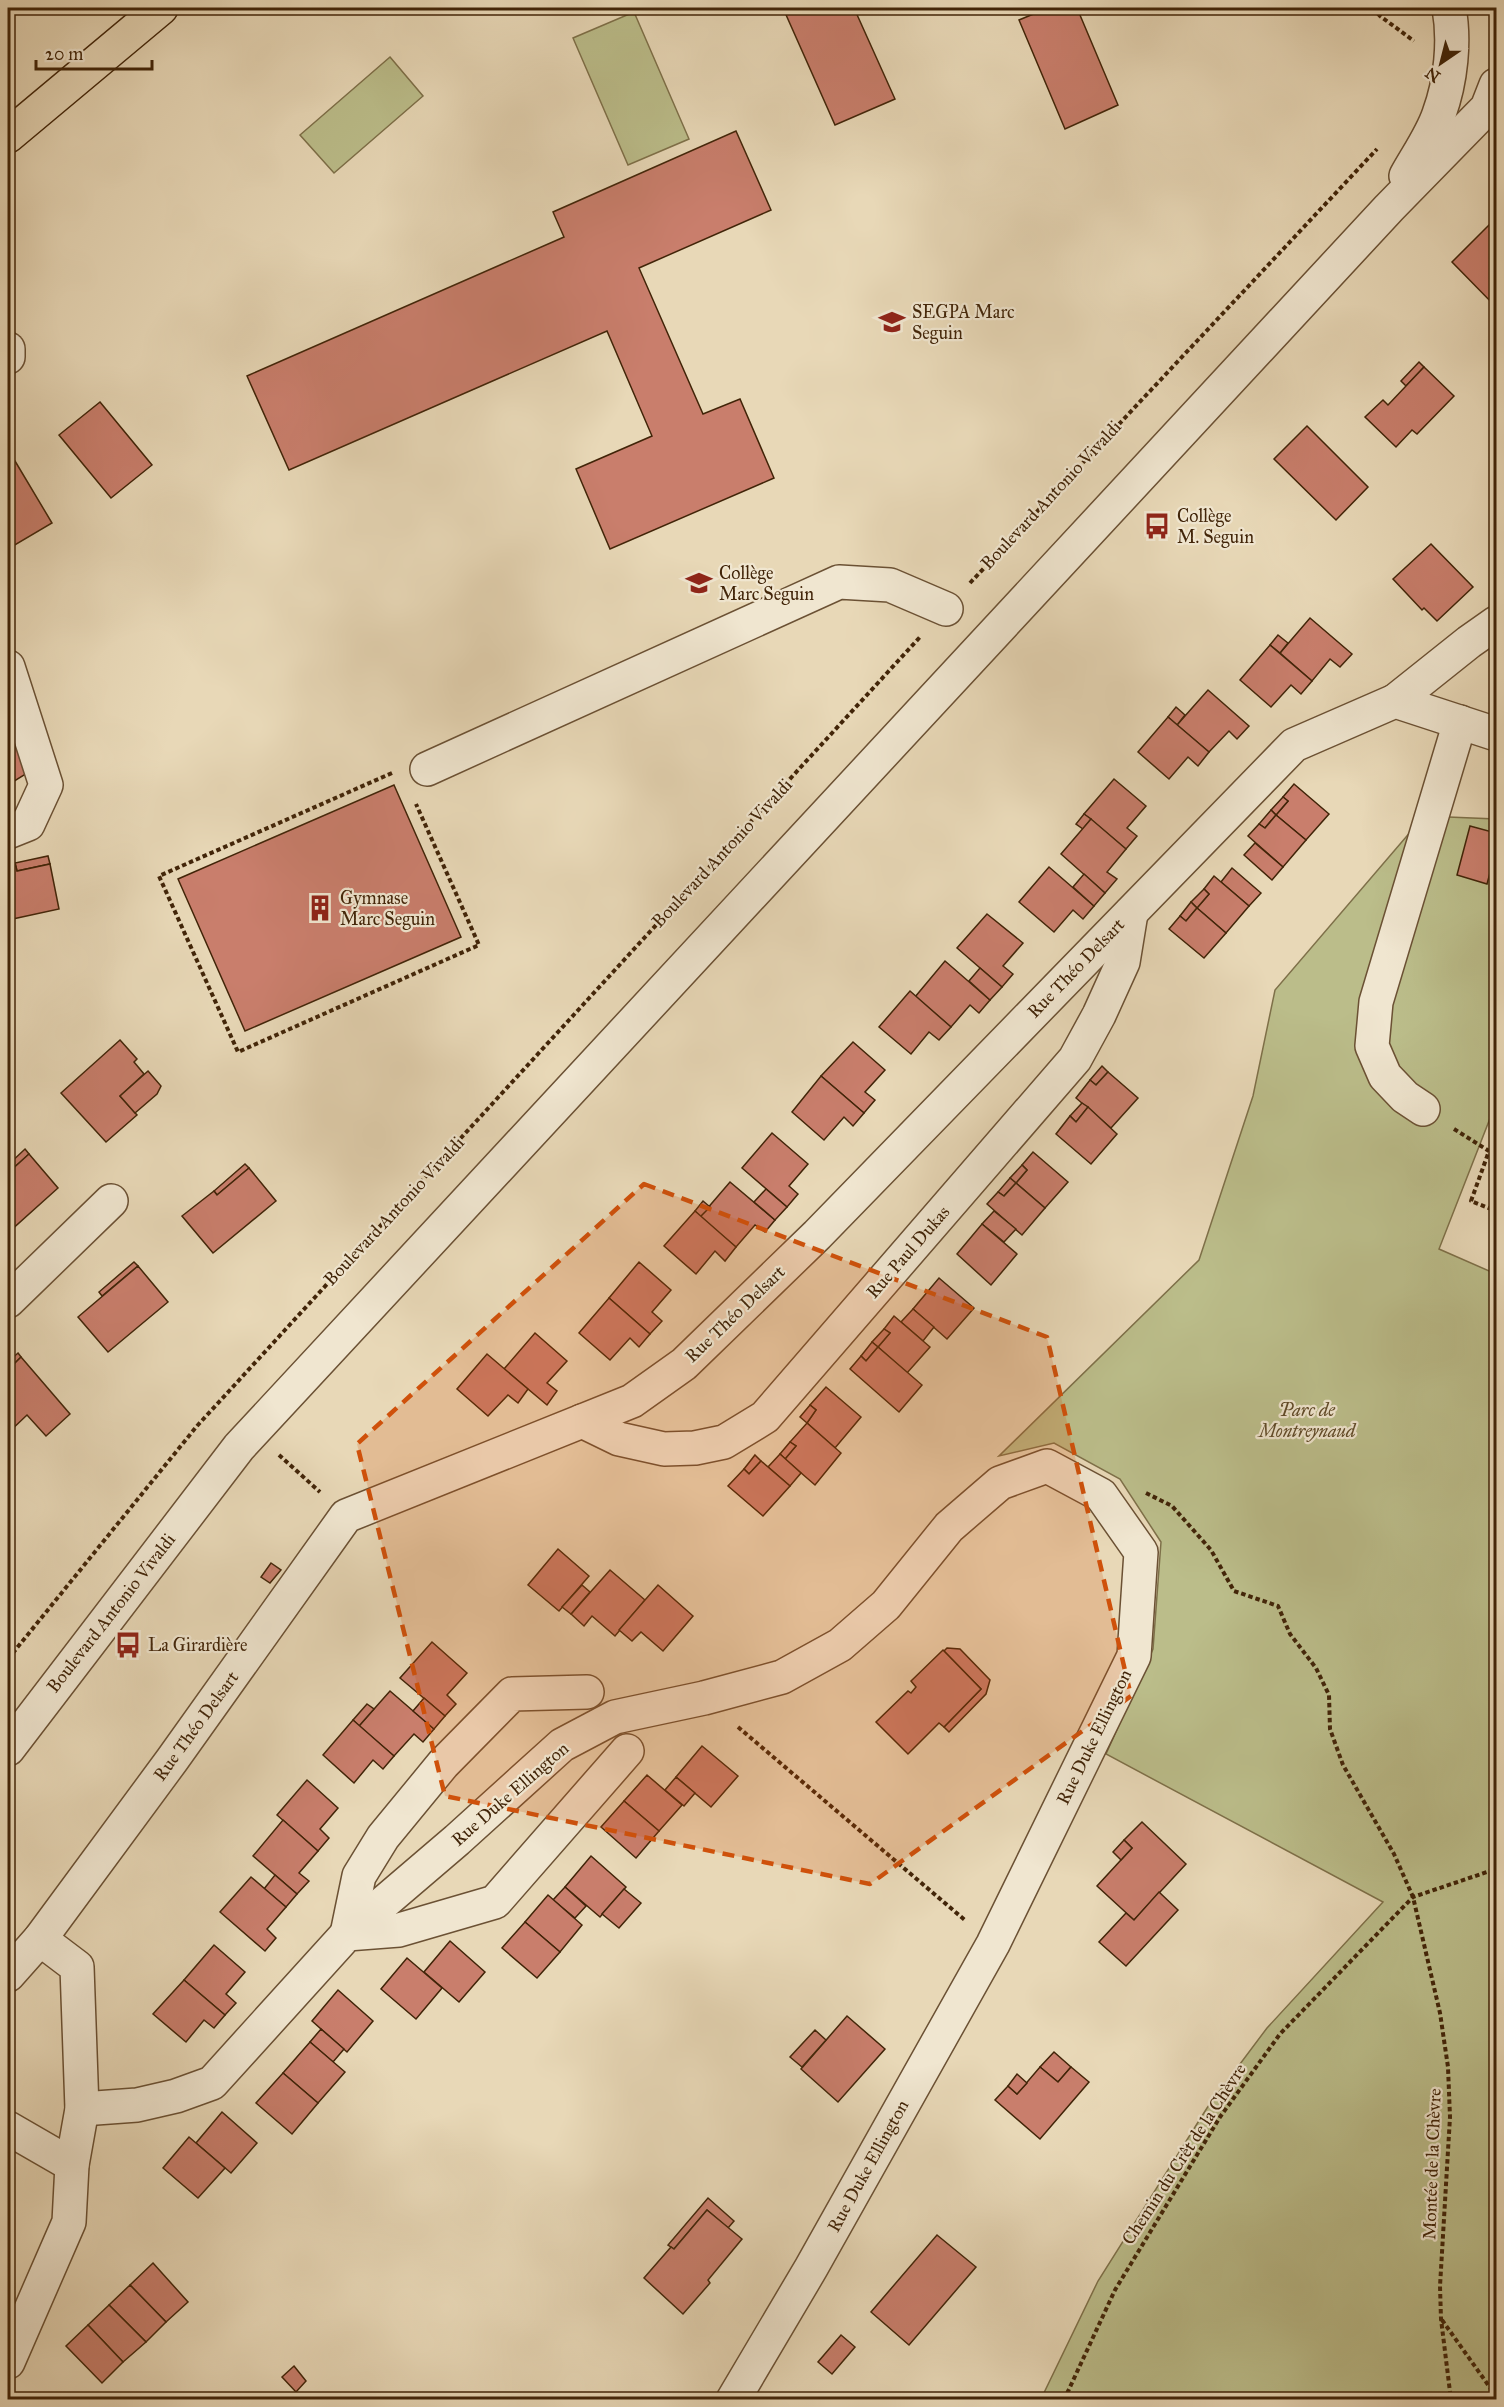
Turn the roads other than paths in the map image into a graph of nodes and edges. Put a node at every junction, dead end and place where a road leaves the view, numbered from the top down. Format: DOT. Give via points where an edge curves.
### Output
graph roads {
  1 [pos="161,8"];
  2 [pos="1449,8"];
  3 [pos="1497,85"];
  4 [pos="1487,127"];
  5 [pos="8,136"];
  6 [pos="1389,208"];
  7 [pos="8,349"];
  8 [pos="8,357"];
  9 [pos="946,609"];
  10 [pos="1497,623"];
  11 [pos="8,667"];
  12 [pos="1395,702"];
  13 [pos="1460,722"];
  14 [pos="1497,734"];
  15 [pos="428,769"];
  16 [pos="8,832"];
  17 [pos="1131,913"];
  18 [pos="1423,1109"];
  19 [pos="111,1201"];
  20 [pos="8,1301"];
  21 [pos="582,1421"];
  22 [pos="587,1692"];
  23 [pos="8,1749"];
  24 [pos="627,1751"];
  25 [pos="347,1934"];
  26 [pos="40,1939"];
  27 [pos="8,1975"];
  28 [pos="82,2109"];
  29 [pos="8,2128"];
  30 [pos="72,2165"];
  31 [pos="8,2362"];
  32 [pos="733,2400"];
  1 -- 5 [label="main road"];
  2 -- 6 [label="street, Boulevard Antonio Vivaldi" via="1452,55 1439,114"];
  3 -- 4 [label="street, Boulevard Antonio Vivaldi" via="1487,108"];
  4 -- 6 [label="street, Boulevard Antonio Vivaldi"];
  6 -- 23 [label="street, Boulevard Antonio Vivaldi" via="239,1447"];
  7 -- 8 [label="street"];
  9 -- 15 [label="street" via="890,585 839,582"];
  10 -- 12 [label="street, Rue Théo Delsart"];
  11 -- 16 [label="street" via="46,785 28,824"];
  12 -- 13 [label="street"];
  12 -- 17 [label="street, Rue Théo Delsart" via="1294,745"];
  13 -- 14 [label="street"];
  13 -- 18 [label="street" via="1376,1002 1372,1046 1385,1076"];
  17 -- 21 [label="street, Rue Théo Delsart" via="817,1235 684,1364 632,1401"];
  17 -- 21 [label="street, Rue Paul Dukas" via="1123,962 1075,1059 765,1417 724,1442 664,1449 619,1439"];
  19 -- 20 [label="street"];
  21 -- 26 [label="street, Rue Théo Delsart" via="346,1516"];
  22 -- 25 [label="street" via="512,1694 443,1764 383,1837 358,1875"];
  24 -- 25 [label="street" via="495,1902 399,1930"];
  25 -- 28 [label="street, Rue Duke Ellington" via="212,2083 137,2104"];
  25 -- 32 [label="street, Rue Duke Ellington" via="562,1745 615,1717 782,1677 840,1645 886,1605 949,1527 1000,1483 1047,1466 1101,1496 1141,1552 1134,1656 993,1944"];
  26 -- 27 [label="street, Rue Théo Delsart"];
  26 -- 28 [label="street" via="77,1967"];
  28 -- 30 [label="street"];
  29 -- 30 [label="street"];
  30 -- 31 [label="street" via="69,2222"];
}
